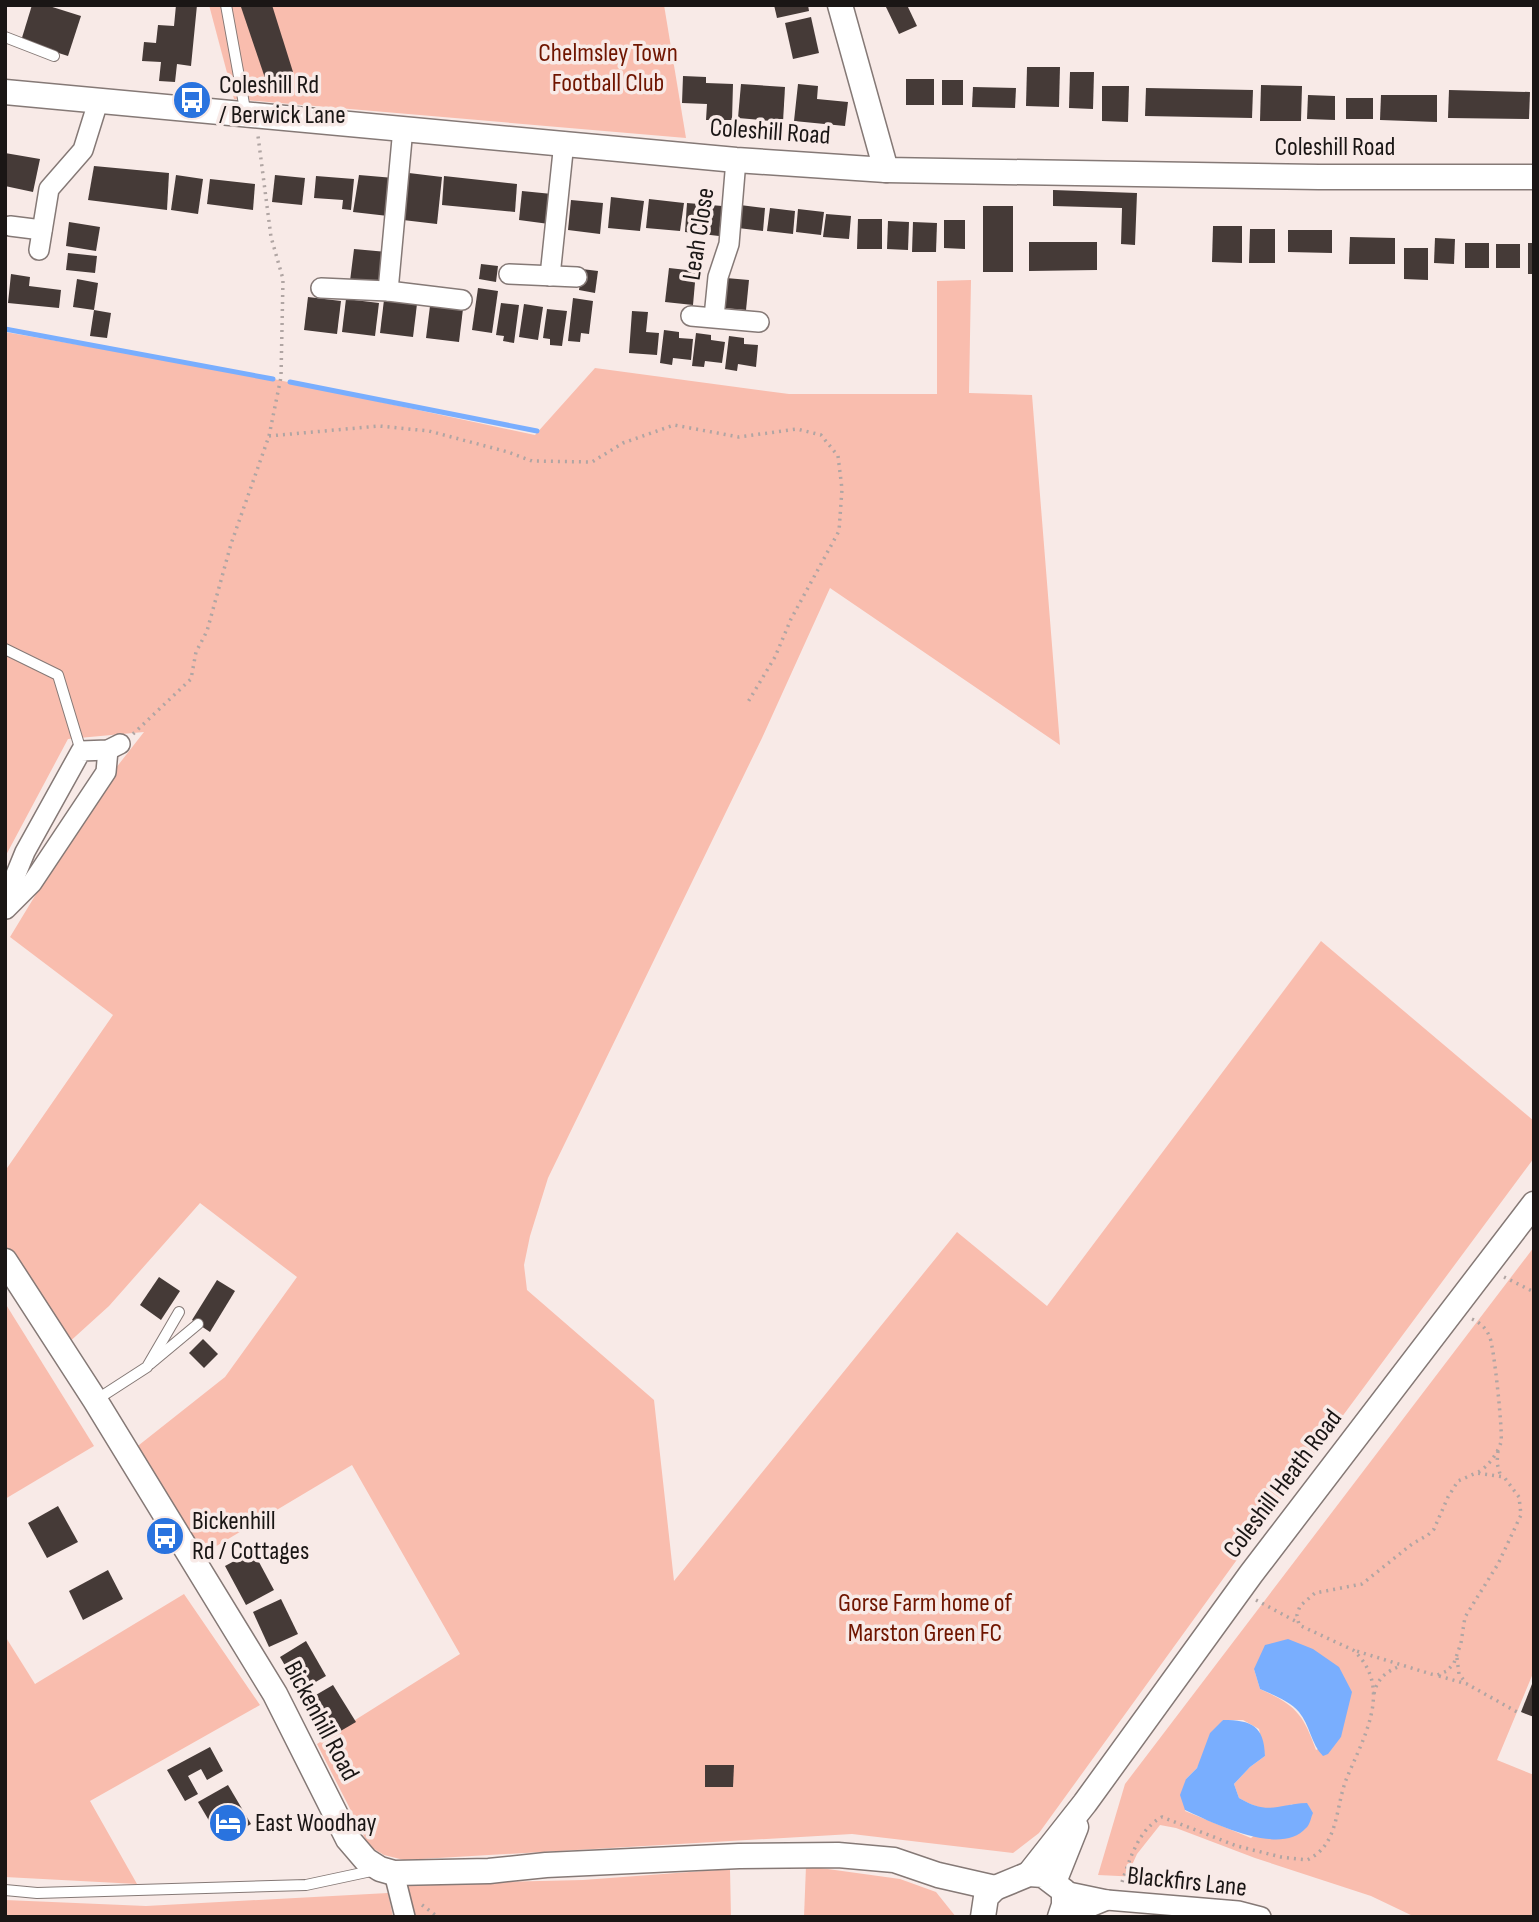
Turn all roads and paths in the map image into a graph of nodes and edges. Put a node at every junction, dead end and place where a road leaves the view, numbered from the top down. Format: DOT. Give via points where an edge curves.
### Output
graph roads {
  1 [pos="226,5"];
  2 [pos="840,5"];
  3 [pos="5,37"];
  4 [pos="54,56"];
  5 [pos="5,92"];
  6 [pos="98,102"];
  7 [pos="252,121"];
  8 [pos="403,128"];
  9 [pos="564,142"];
  10 [pos="736,160"];
  11 [pos="886,170"];
  12 [pos="1534,177"];
  13 [pos="10,226"];
  14 [pos="42,230"];
  15 [pos="38,250"];
  16 [pos="509,274"];
  17 [pos="550,276"];
  18 [pos="578,277"];
  19 [pos="321,288"];
  20 [pos="388,291"];
  21 [pos="462,300"];
  22 [pos="691,316"];
  23 [pos="715,317"];
  24 [pos="759,322"];
  25 [pos="269,436"];
  26 [pos="5,649"];
  27 [pos="748,702"];
  28 [pos="114,747"];
  29 [pos="81,751"];
  30 [pos="5,901"];
  31 [pos="5,910"];
  32 [pos="1534,1204"];
  33 [pos="5,1261"];
  34 [pos="1485,1268"];
  35 [pos="1534,1292"];
  36 [pos="1454,1309"];
  37 [pos="179,1312"];
  38 [pos="198,1324"];
  39 [pos="147,1367"];
  40 [pos="95,1400"];
  41 [pos="1498,1448"];
  42 [pos="1476,1473"];
  43 [pos="1501,1476"];
  44 [pos="1238,1591"];
  45 [pos="1297,1622"];
  46 [pos="1353,1650"];
  47 [pos="1457,1656"];
  48 [pos="1403,1666"];
  49 [pos="1437,1675"];
  50 [pos="1467,1684"];
  51 [pos="1374,1696"];
  52 [pos="1517,1712"];
  53 [pos="1085,1803"];
  54 [pos="387,1871"];
  55 [pos="1029,1874"];
  56 [pos="938,1875"];
  57 [pos="1059,1887"];
  58 [pos="995,1888"];
  59 [pos="5,1890"];
  60 [pos="1112,1900"];
  61 [pos="983,1914"];
  62 [pos="405,1917"];
  63 [pos="1060,1917"];
  64 [pos="1066,1917"];
  65 [pos="1261,1917"];
  1 -- 7 [label="lane"];
  2 -- 11 [label="street"];
  3 -- 4 [label="lane"];
  5 -- 6 [label="street, Coleshill Road"];
  6 -- 7 [label="street, Coleshill Road"];
  6 -- 14 [label="street" via="83,150 49,189"];
  7 -- 8 [label="street, Coleshill Road"];
  7 -- 25 [label="path" via="271,237 283,279 281,377"];
  8 -- 9 [label="street, Coleshill Road"];
  8 -- 20 [label="street"];
  9 -- 10 [label="street, Coleshill Road"];
  9 -- 17 [label="street"];
  10 -- 11 [label="street, Coleshill Road"];
  10 -- 23 [label="street, Leah Close" via="729,243 718,277"];
  11 -- 12 [label="street, Coleshill Road"];
  13 -- 14 [label="street"];
  14 -- 15 [label="street"];
  16 -- 17 [label="street"];
  17 -- 18 [label="street"];
  19 -- 20 [label="street"];
  20 -- 21 [label="street"];
  22 -- 23 [label="street, Leah Close"];
  23 -- 24 [label="street, Leah Close"];
  25 -- 27 [label="path" via="379,426 429,431 532,461 592,462 623,443 674,425 739,437 796,429 821,435 838,456 842,489 839,531"];
  25 -- 28 [label="path" via="191,679"];
  26 -- 29 [label="lane" via="58,675"];
  28 -- 29 [label="street"];
  28 -- 31 [label="street" via="106,772 32,883"];
  29 -- 30 [label="street" via="24,852"];
  32 -- 34 [label="street, Coleshill Heath Road"];
  33 -- 40 [label="street, Bickenhill Road"];
  34 -- 35 [label="path"];
  34 -- 36 [label="street, Coleshill Heath Road"];
  36 -- 41 [label="path" via="1480,1323 1491,1339 1502,1440"];
  36 -- 44 [label="street, Coleshill Heath Road"];
  37 -- 39 [label="lane"];
  38 -- 39 [label="lane"];
  39 -- 40 [label="lane"];
  40 -- 54 [label="street, Bickenhill Road" via="275,1694 348,1839 366,1860"];
  41 -- 42 [label="path"];
  41 -- 43 [label="path"];
  42 -- 43 [label="path"];
  42 -- 45 [label="path" via="1452,1488 1428,1535 1362,1584 1315,1593 1300,1606"];
  43 -- 47 [label="path" via="1519,1497 1521,1515 1498,1564 1465,1616"];
  44 -- 45 [label="path"];
  44 -- 53 [label="street, Coleshill Heath Road"];
  45 -- 46 [label="path"];
  46 -- 48 [label="path"];
  46 -- 51 [label="path" via="1364,1662"];
  47 -- 49 [label="path" via="1447,1671"];
  47 -- 50 [label="path" via="1459,1674"];
  48 -- 49 [label="path"];
  48 -- 51 [label="path" via="1383,1676"];
  49 -- 50 [label="path"];
  50 -- 52 [label="path"];
  51 -- 60 [label="path" via="1366,1737 1346,1781 1334,1831 1317,1856 1300,1860 1261,1853 1162,1817 1143,1834"];
  53 -- 55 [label="street, Coleshill Heath Road"];
  53 -- 57 [label="street, Coleshill Heath Road"];
  54 -- 56 [label="street" via="489,1871 739,1856 838,1855 894,1860"];
  54 -- 59 [label="lane" via="306,1885 37,1893"];
  54 -- 62 [label="street"];
  55 -- 57 [label="street" via="1043,1875"];
  55 -- 58 [label="street"];
  56 -- 58 [label="street"];
  56 -- 61 [label="street"];
  57 -- 60 [label="street, Blackfirs Lane"];
  57 -- 63 [label="street, Coleshill Heath Road" via="1064,1905"];
  58 -- 61 [label="street" via="986,1896"];
  60 -- 64 [label="street, Blackfirs Lane"];
  60 -- 65 [label="street, Blackfirs Lane"];
}
